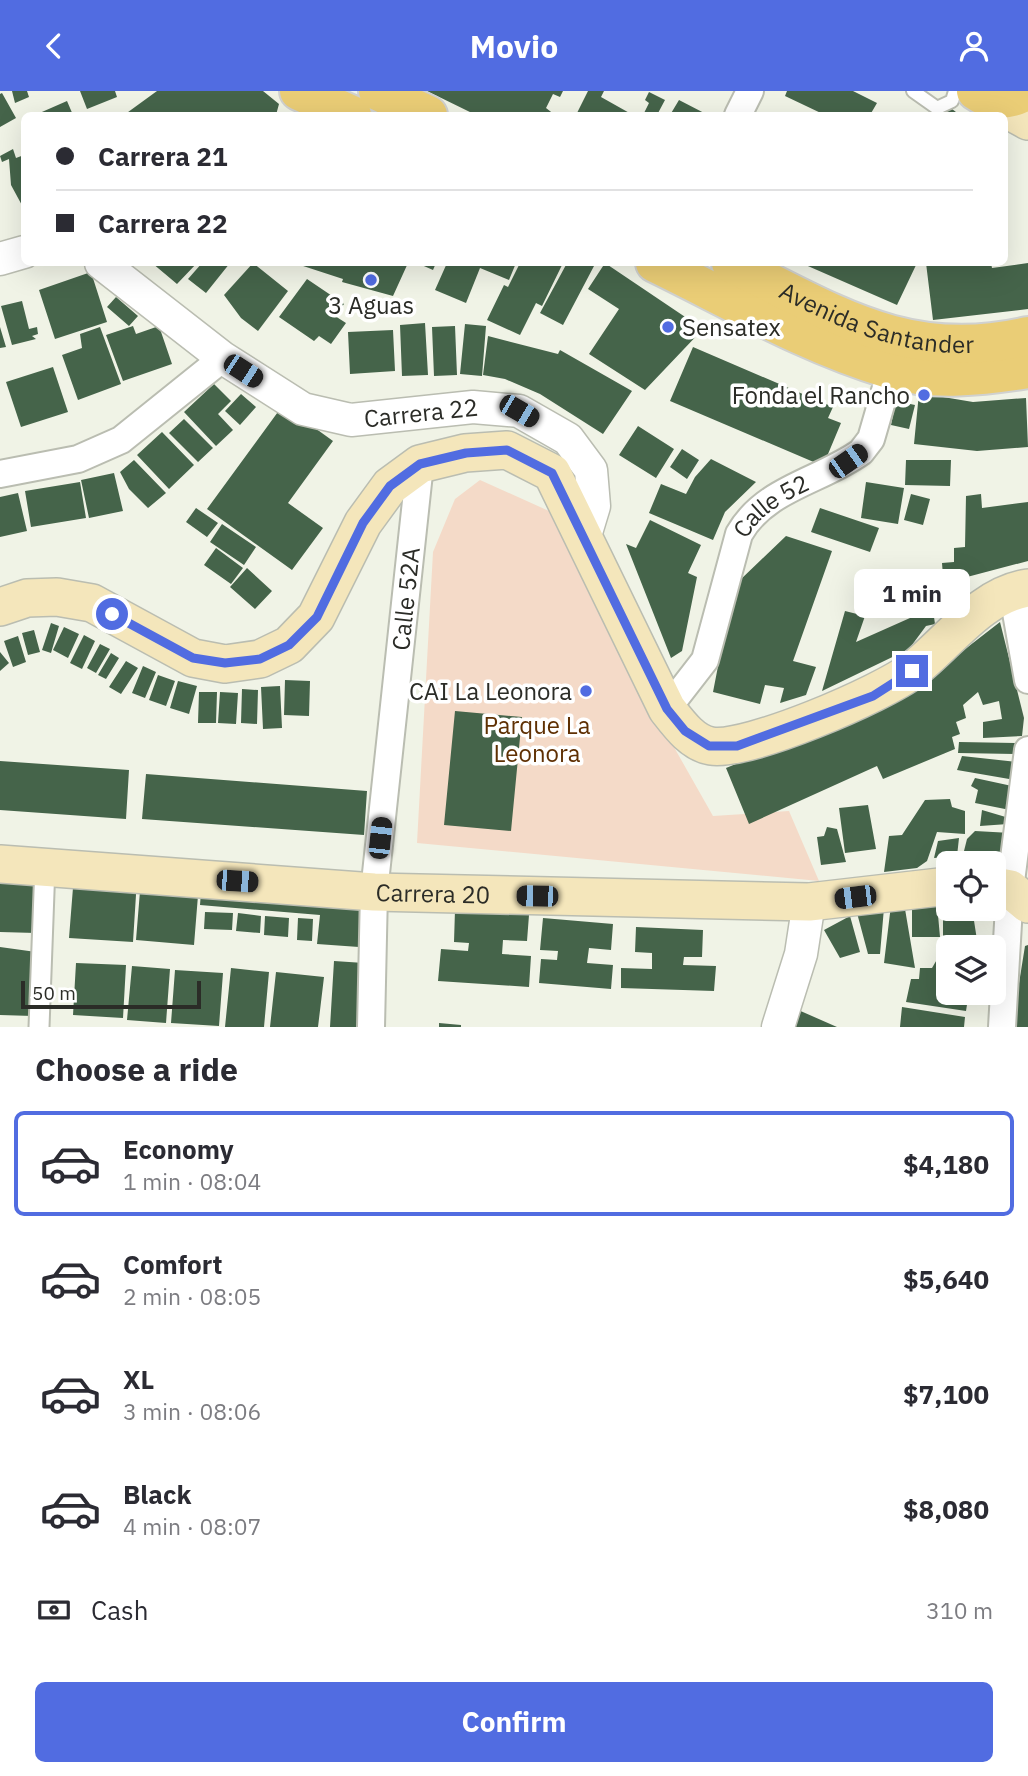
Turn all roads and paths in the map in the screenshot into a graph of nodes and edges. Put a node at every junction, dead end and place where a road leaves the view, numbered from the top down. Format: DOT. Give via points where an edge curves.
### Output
graph roads {
  1 [pos="299,91"];
  2 [pos="750,91"];
  3 [pos="913,91"];
  4 [pos="1026,91"];
  5 [pos="385,93"];
  6 [pos="973,94"];
  7 [pos="344,112"];
  8 [pos="422,112"];
  9 [pos="740,112"];
  10 [pos="1028,121"];
  11 [pos="21,253"];
  12 [pos="0,259"];
  13 [pos="105,266"];
  14 [pos="660,266"];
  15 [pos="737,266"];
  16 [pos="1028,336"];
  17 [pos="223,358"];
  18 [pos="1028,369"];
  19 [pos="891,370"];
  20 [pos="420,464"];
  21 [pos="0,474"];
  22 [pos="584,539"];
  23 [pos="1020,589"];
  24 [pos="0,607"];
  25 [pos="1028,680"];
  26 [pos="667,709"];
  27 [pos="1028,750"];
  28 [pos="0,864"];
  29 [pos="45,865"];
  30 [pos="936,887"];
  31 [pos="374,892"];
  32 [pos="1011,893"];
  33 [pos="809,902"];
  34 [pos="39,1027"];
  35 [pos="371,1027"];
  36 [pos="778,1027"];
  37 [pos="1002,1027"];
  1 -- 7 [label="main road"];
  2 -- 9 [label="street"];
  3 -- 6 [label="lane" via="937,108"];
  4 -- 6 [label="main road" via="1007,99"];
  5 -- 8 [label="main road"];
  6 -- 10 [label="main road"];
  11 -- 12 [label="street"];
  13 -- 17 [label="street, Carrera 22"];
  14 -- 19 [label="main road, Avenida Santander" via="836,351"];
  15 -- 16 [label="main road, Avenida Santander" via="848,320 901,338 948,346"];
  17 -- 21 [label="street" via="121,440 78,459"];
  17 -- 22 [label="street, Carrera 22" via="303,409 351,420 472,407 519,411 568,439 591,470 594,506"];
  18 -- 19 [label="main road, Avenida Santander" via="986,376"];
  19 -- 26 [label="street, Calle 52" via="871,439 861,452 769,500 749,516 739,534 705,660"];
  20 -- 22 [label="main road" via="466,453 507,450 552,473"];
  20 -- 24 [label="main road" via="390,486 363,523 317,617 289,645 260,659 225,663 193,658 92,603 57,597"];
  20 -- 31 [label="street, Calle 52A"];
  22 -- 26 [label="main road"];
  23 -- 25 [label="street"];
  23 -- 26 [label="main road" via="985,606 912,671 873,696 737,746 709,746 685,731"];
  27 -- 32 [label="street"];
  28 -- 29 [label="main road, Carrera 20"];
  29 -- 31 [label="main road, Carrera 20"];
  29 -- 34 [label="street"];
  30 -- 33 [label="main road, Carrera 20"];
  31 -- 33 [label="main road, Carrera 20"];
  31 -- 35 [label="street, Calle 52A"];
  32 -- 37 [label="street"];
  33 -- 36 [label="street" via="801,954"];
}
